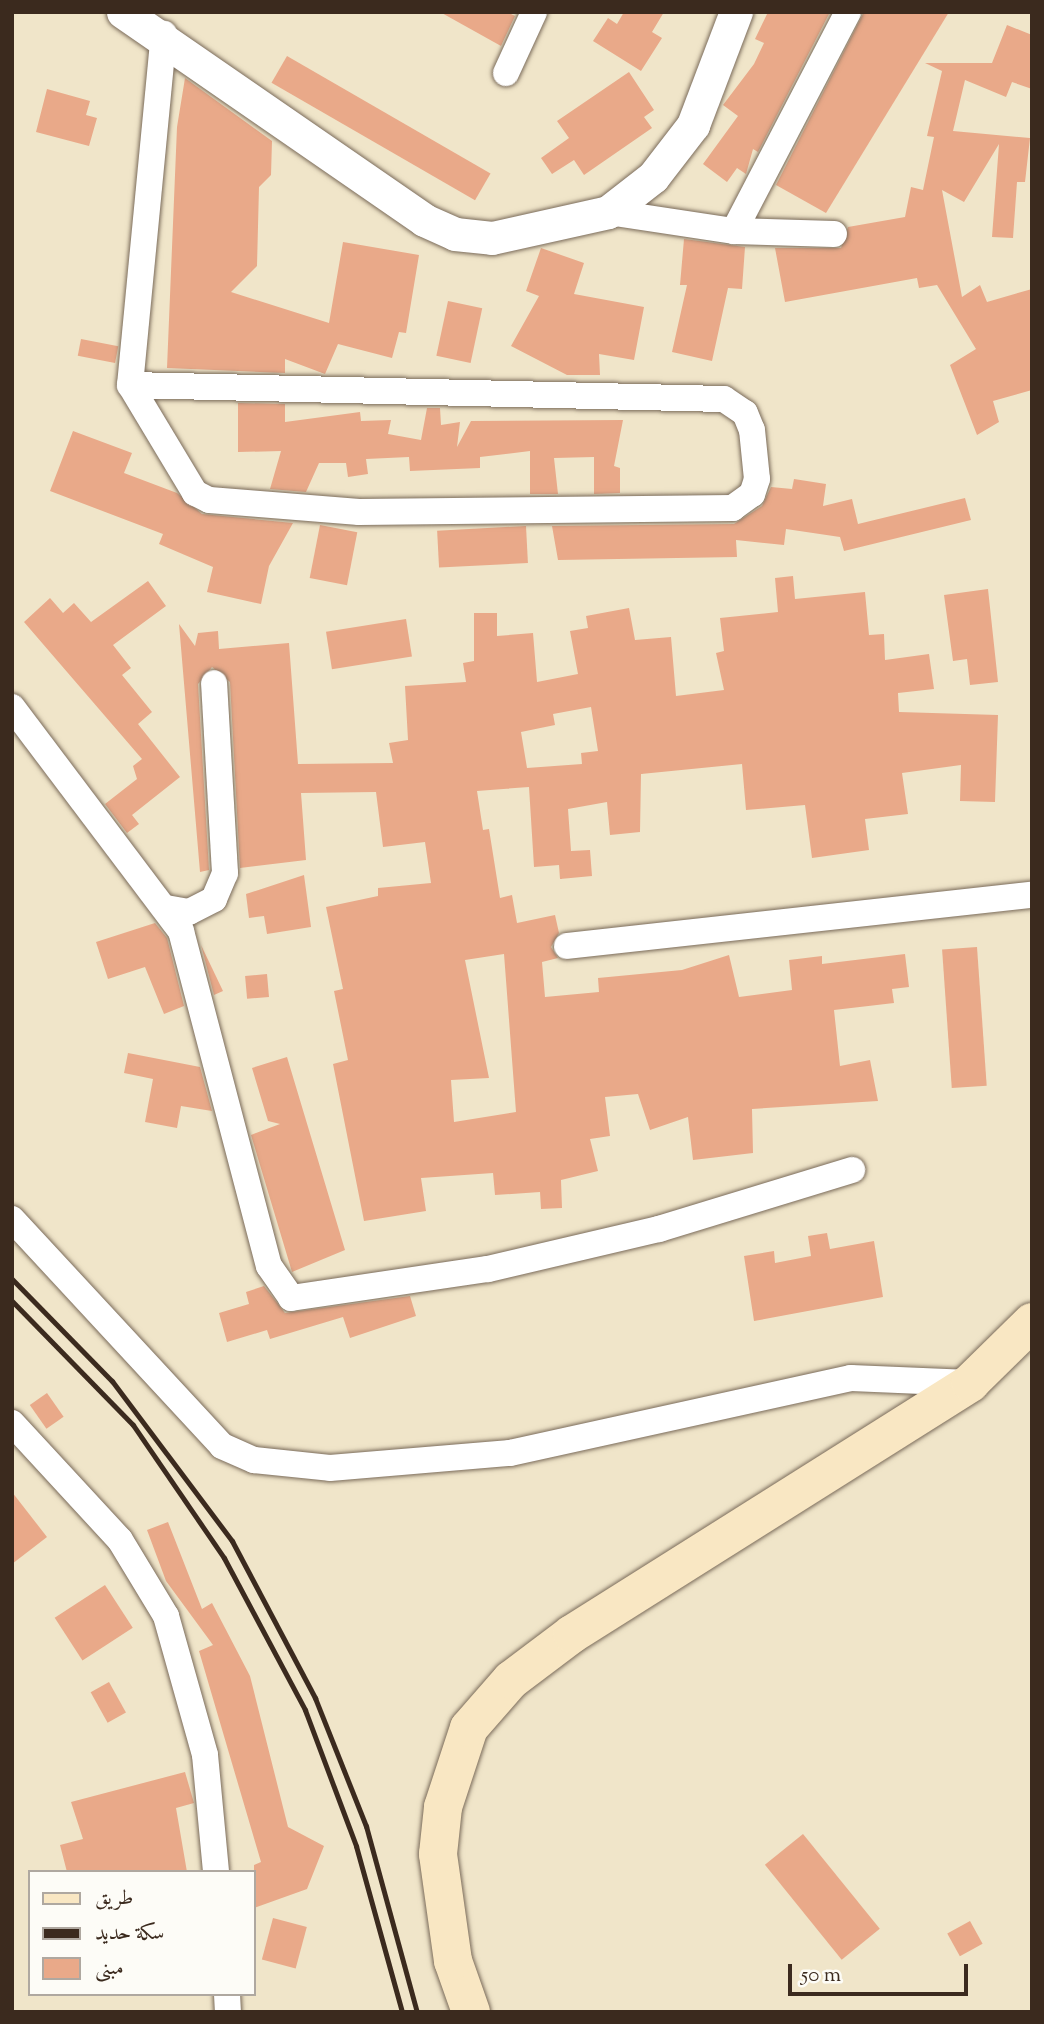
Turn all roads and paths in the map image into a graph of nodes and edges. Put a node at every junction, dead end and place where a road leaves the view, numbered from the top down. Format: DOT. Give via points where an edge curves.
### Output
graph roads {
  1 [pos="124,12"];
  2 [pos="534,12"];
  3 [pos="736,12"];
  4 [pos="848,12"];
  5 [pos="164,34"];
  6 [pos="506,73"];
  7 [pos="608,212"];
  8 [pos="734,232"];
  9 [pos="834,234"];
  10 [pos="130,385"];
  11 [pos="214,683"];
  12 [pos="12,706"];
  13 [pos="1032,895"];
  14 [pos="166,908"];
  15 [pos="567,946"];
  16 [pos="852,1170"];
  17 [pos="12,1219"];
  18 [pos="1032,1322"];
  19 [pos="970,1383"];
  20 [pos="12,1423"];
  21 [pos="216,1870"];
  22 [pos="471,2012"];
  1 -- 5 [label="street"];
  2 -- 6 [label="street"];
  3 -- 7 [label="street" via="693,125 674,155"];
  4 -- 8 [label="street"];
  5 -- 7 [label="street" via="424,220 455,234 492,238 537,232"];
  5 -- 10 [label="street"];
  7 -- 8 [label="street"];
  8 -- 9 [label="street"];
  10 -- 10 [label="street" via="195,493 209,500 359,512 733,508 752,494 757,479 752,430 745,413 724,399"];
  11 -- 14 [label="street" via="225,873 215,900 189,912"];
  12 -- 14 [label="street"];
  13 -- 15 [label="street"];
  14 -- 16 [label="street" via="189,949 269,1266 291,1298 501,1266 659,1229"];
  17 -- 19 [label="street" via="222,1446 254,1460 330,1468 510,1453 851,1378"];
  18 -- 19 [label="main road"];
  19 -- 22 [label="main road" via="572,1634 511,1680 469,1728 443,1807 438,1854 453,1961"];
  20 -- 21 [label="street" via="120,1540 166,1616 205,1755"];
}
